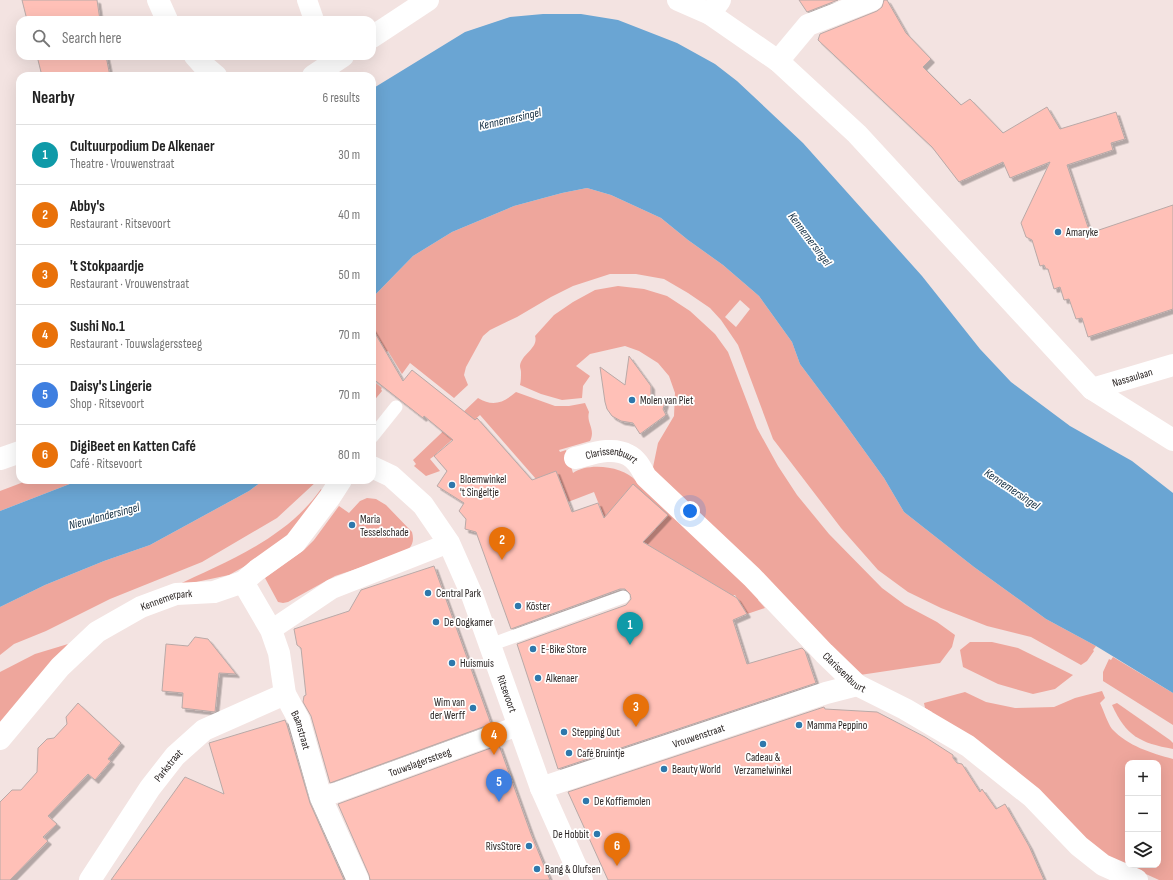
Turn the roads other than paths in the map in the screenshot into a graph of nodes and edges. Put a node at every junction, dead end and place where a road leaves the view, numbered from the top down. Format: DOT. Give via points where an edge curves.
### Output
graph roads {
  1 [pos="158,0"];
  2 [pos="307,0"];
  3 [pos="428,0"];
  4 [pos="678,0"];
  5 [pos="872,0"];
  6 [pos="715,7"];
  7 [pos="165,16"];
  8 [pos="313,16"];
  9 [pos="376,34"];
  10 [pos="198,60"];
  11 [pos="334,60"];
  12 [pos="778,61"];
  13 [pos="211,72"];
  14 [pos="318,72"];
  15 [pos="1173,364"];
  16 [pos="1092,388"];
  17 [pos="396,407"];
  18 [pos="376,432"];
  19 [pos="1173,440"];
  20 [pos="16,453"];
  21 [pos="575,458"];
  22 [pos="0,459"];
  23 [pos="376,469"];
  24 [pos="338,484"];
  25 [pos="449,543"];
  26 [pos="243,582"];
  27 [pos="623,597"];
  28 [pos="271,630"];
  29 [pos="490,645"];
  30 [pos="857,685"];
  31 [pos="285,694"];
  32 [pos="518,726"];
  33 [pos="0,739"];
  34 [pos="541,788"];
  35 [pos="321,798"];
  36 [pos="1100,872"];
  37 [pos="90,880"];
  38 [pos="358,880"];
  39 [pos="582,880"];
  40 [pos="1137,880"];
  1 -- 7 [label="street"];
  2 -- 8 [label="street"];
  3 -- 9 [label="street"];
  4 -- 6 [label="street"];
  5 -- 12 [label="street" via="808,25"];
  6 -- 12 [label="street"];
  10 -- 13 [label="street"];
  11 -- 14 [label="street"];
  12 -- 16 [label="street" via="857,134"];
  15 -- 16 [label="street, Nassaulaan"];
  16 -- 19 [label="street"];
  17 -- 18 [label="lane"];
  20 -- 22 [label="street"];
  21 -- 30 [label="street, Clarissenbuurt" via="598,452 629,455 646,477 752,577"];
  23 -- 25 [label="street, Ritsevoort" via="391,476 423,505"];
  24 -- 26 [label="street, Kennemerpark" via="295,543"];
  25 -- 28 [label="street" via="332,589"];
  25 -- 29 [label="street, Ritsevoort"];
  26 -- 28 [label="street, Baanstraat"];
  26 -- 33 [label="street, Kennemerpark" via="214,592 176,594 141,607 96,632 60,667"];
  27 -- 29 [label="lane"];
  28 -- 31 [label="street, Baanstraat" via="279,653"];
  29 -- 32 [label="street, Ritsevoort"];
  30 -- 34 [label="street, Vrouwenstraat" via="826,692"];
  30 -- 36 [label="street, Clarissenbuurt" via="905,709 968,746 1032,797"];
  31 -- 35 [label="street, Baanstraat" via="299,720"];
  31 -- 37 [label="street, Parkstraat" via="204,730 175,756 150,788"];
  32 -- 34 [label="street, Ritsevoort"];
  32 -- 35 [label="street, Touwslagerssteeg"];
  34 -- 39 [label="street, Ritsevoort"];
  35 -- 38 [label="street, Baanstraat"];
  36 -- 40 [label="street, Clarissenbuurt"];
}
